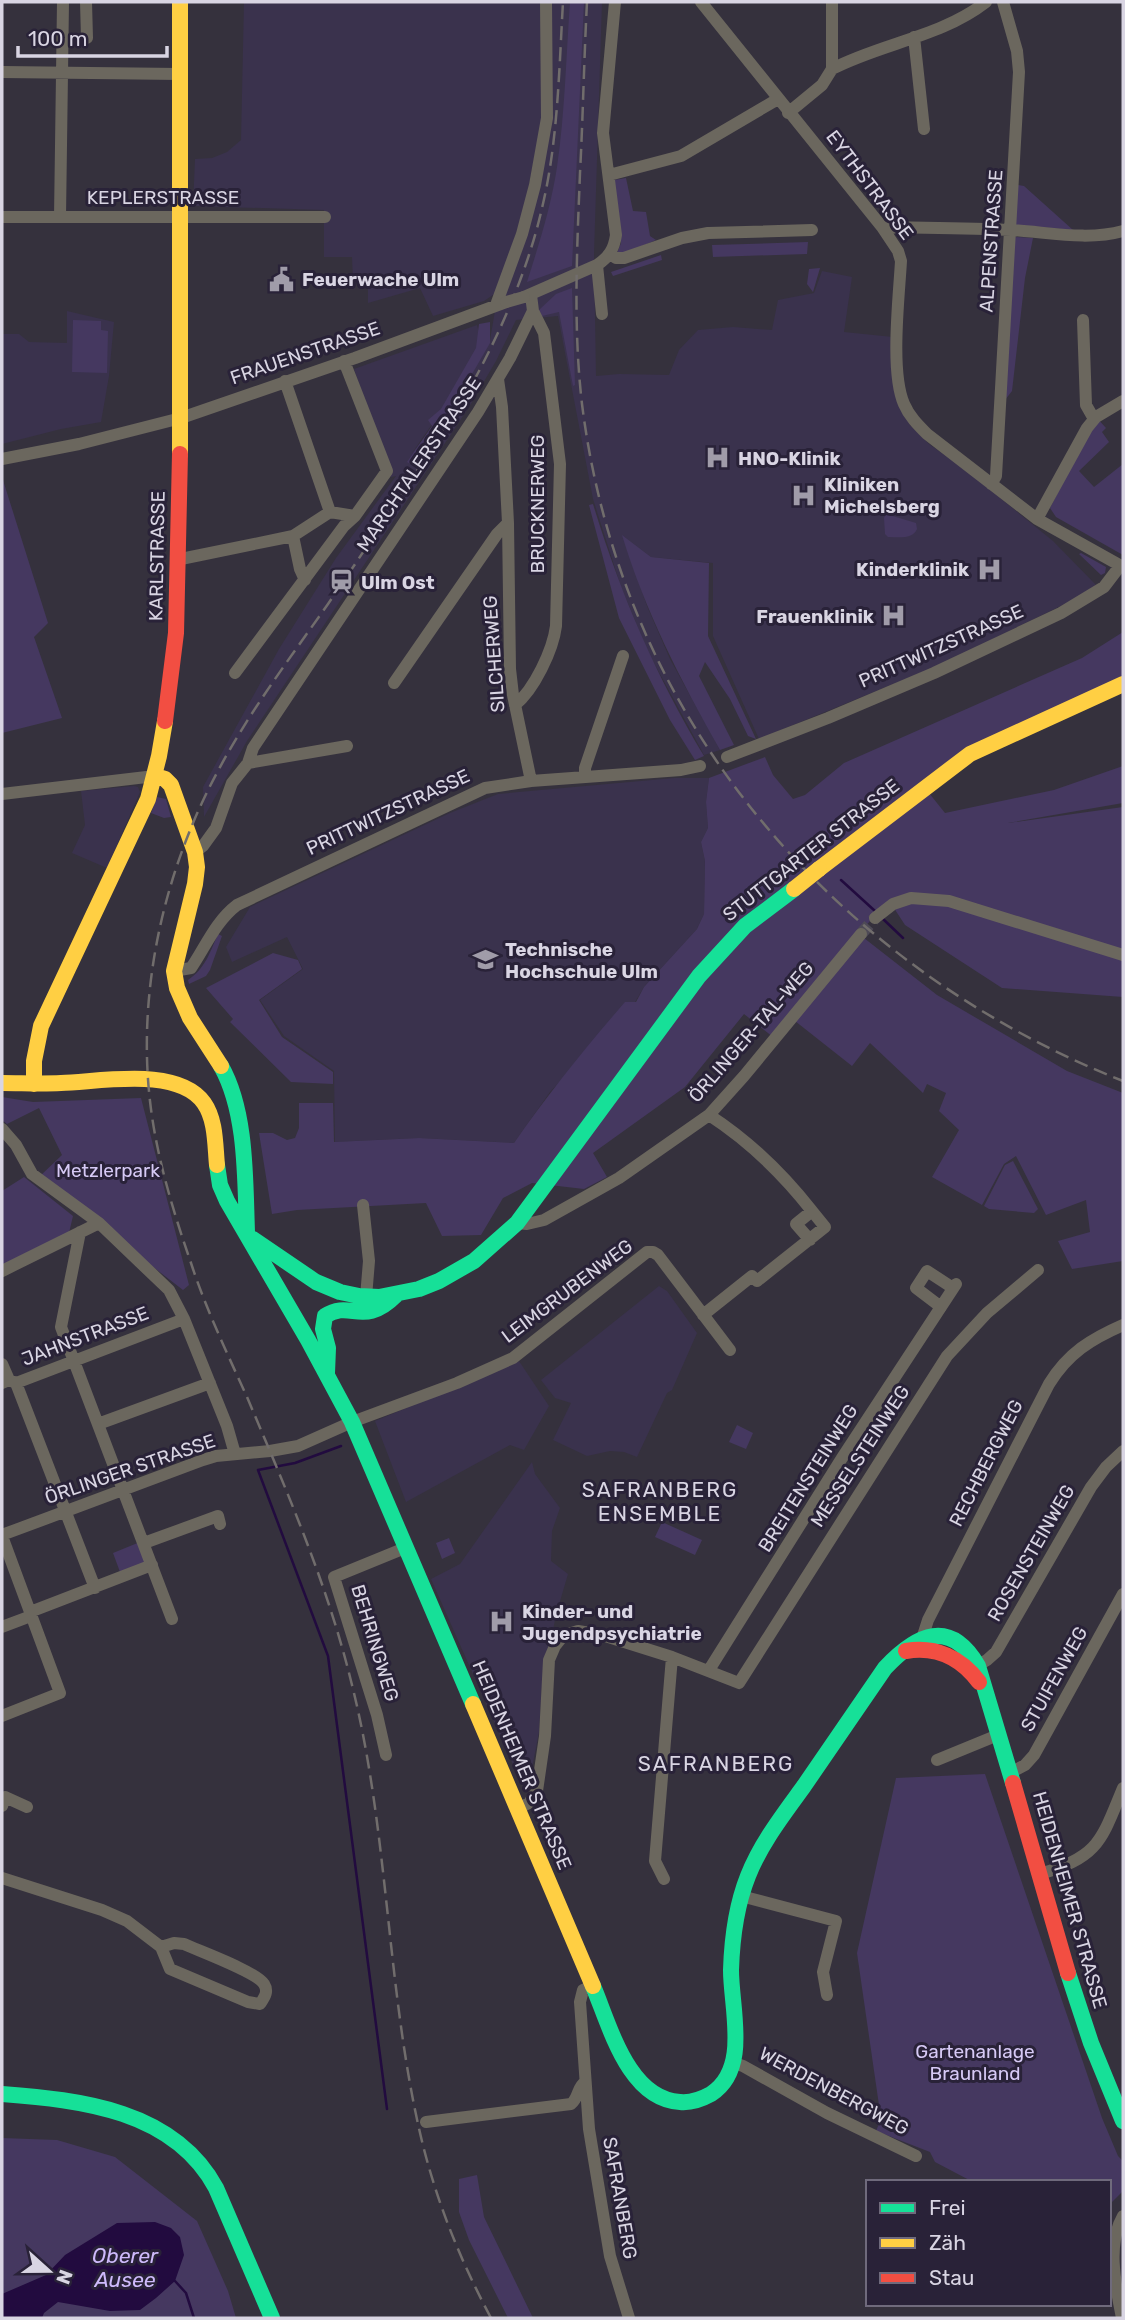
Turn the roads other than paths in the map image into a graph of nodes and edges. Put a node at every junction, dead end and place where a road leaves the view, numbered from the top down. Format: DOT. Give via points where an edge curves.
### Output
graph roads {
  1 [pos="63,2"];
  2 [pos="86,2"];
  3 [pos="180,2"];
  4 [pos="546,2"];
  5 [pos="615,2"];
  6 [pos="701,2"];
  7 [pos="832,2"];
  8 [pos="986,2"];
  9 [pos="1003,2"];
  10 [pos="914,37"];
  11 [pos="87,38"];
  12 [pos="832,69"];
  13 [pos="2,72"];
  14 [pos="62,73"];
  15 [pos="180,74"];
  16 [pos="778,99"];
  17 [pos="788,113"];
  18 [pos="924,130"];
  19 [pos="609,174"];
  20 [pos="180,216"];
  21 [pos="2,217"];
  22 [pos="60,217"];
  23 [pos="325,217"];
  24 [pos="883,227"];
  25 [pos="812,230"];
  26 [pos="1011,230"];
  27 [pos="1123,231"];
  28 [pos="610,254"];
  29 [pos="597,265"];
  30 [pos="527,296"];
  31 [pos="501,303"];
  32 [pos="533,312"];
  33 [pos="602,314"];
  34 [pos="1083,320"];
  35 [pos="344,361"];
  36 [pos="498,379"];
  37 [pos="285,381"];
  38 [pos="1123,401"];
  39 [pos="181,418"];
  40 [pos="1094,419"];
  41 [pos="2,459"];
  42 [pos="991,484"];
  43 [pos="330,512"];
  44 [pos="355,516"];
  45 [pos="1037,519"];
  46 [pos="508,523"];
  47 [pos="293,536"];
  48 [pos="176,560"];
  49 [pos="1122,566"];
  50 [pos="305,580"];
  51 [pos="623,656"];
  52 [pos="235,673"];
  53 [pos="394,682"];
  54 [pos="1123,684"];
  55 [pos="515,705"];
  56 [pos="347,746"];
  57 [pos="727,757"];
  58 [pos="248,763"];
  59 [pos="700,766"];
  60 [pos="155,776"];
  61 [pos="585,776"];
  62 [pos="531,781"];
  63 [pos="2,794"];
  64 [pos="195,852"];
  65 [pos="878,916"];
  66 [pos="861,934"];
  67 [pos="1123,955"];
  68 [pos="174,971"];
  69 [pos="2,1083"];
  70 [pos="34,1084"];
  71 [pos="709,1115"];
  72 [pos="2,1129"];
  73 [pos="363,1205"];
  74 [pos="812,1211"];
  75 [pos="99,1223"];
  76 [pos="517,1223"];
  77 [pos="80,1232"];
  78 [pos="247,1235"];
  79 [pos="810,1240"];
  80 [pos="1038,1270"];
  81 [pos="2,1271"];
  82 [pos="397,1294"];
  83 [pos="366,1297"];
  84 [pos="941,1307"];
  85 [pos="703,1315"];
  86 [pos="184,1319"];
  87 [pos="1123,1325"];
  88 [pos="730,1350"];
  89 [pos="74,1360"];
  90 [pos="2,1364"];
  91 [pos="327,1373"];
  92 [pos="9,1382"];
  93 [pos="210,1383"];
  94 [pos="352,1422"];
  95 [pos="98,1424"];
  96 [pos="1123,1451"];
  97 [pos="235,1454"];
  98 [pos="124,1490"];
  99 [pos="67,1511"];
  100 [pos="220,1524"];
  101 [pos="2,1536"];
  102 [pos="145,1543"];
  103 [pos="405,1548"];
  104 [pos="152,1565"];
  105 [pos="94,1588"];
  106 [pos="1123,1594"];
  107 [pos="31,1614"];
  108 [pos="172,1619"];
  109 [pos="2,1627"];
  110 [pos="921,1644"];
  111 [pos="672,1657"];
  112 [pos="974,1668"];
  113 [pos="709,1670"];
  114 [pos="2,1716"];
  115 [pos="998,1735"];
  116 [pos="386,1755"];
  117 [pos="937,1760"];
  118 [pos="1010,1773"];
  119 [pos="1122,1792"];
  120 [pos="2,1806"];
  121 [pos="27,1807"];
  122 [pos="517,1809"];
  123 [pos="1040,1874"];
  124 [pos="664,1879"];
  125 [pos="2,1880"];
  126 [pos="741,1896"];
  127 [pos="161,1947"];
  128 [pos="592,1986"];
  129 [pos="827,1995"];
  130 [pos="734,2063"];
  131 [pos="585,2081"];
  132 [pos="2,2094"];
  133 [pos="1123,2121"];
  134 [pos="426,2122"];
  135 [pos="916,2156"];
  136 [pos="1123,2216"];
  137 [pos="1112,2279"];
  138 [pos="272,2318"];
  139 [pos="629,2318"];
  140 [pos="1122,2318"];
  1 -- 14 [label="street"];
  2 -- 11 [label="street"];
  3 -- 15 [label="main road, KARLSTRASSE"];
  4 -- 31 [label="street" via="547,118 535,185"];
  5 -- 19 [label="street" via="603,133"];
  6 -- 16 [label="street, EYTHSTRASSE"];
  7 -- 12 [label="street"];
  8 -- 10 [label="street" via="952,24"];
  9 -- 26 [label="street, ALPENSTRASSE" via="1019,72"];
  10 -- 12 [label="street"];
  10 -- 18 [label="street"];
  12 -- 17 [label="street" via="822,85"];
  13 -- 14 [label="street"];
  14 -- 15 [label="street"];
  14 -- 22 [label="street"];
  15 -- 20 [label="main road, KARLSTRASSE"];
  16 -- 17 [label="street, EYTHSTRASSE"];
  16 -- 19 [label="street" via="681,156"];
  17 -- 24 [label="street, EYTHSTRASSE"];
  19 -- 28 [label="street" via="616,235"];
  20 -- 22 [label="street, KEPLERSTRASSE"];
  20 -- 23 [label="street, KEPLERSTRASSE"];
  20 -- 39 [label="main road, KARLSTRASSE"];
  21 -- 22 [label="street, KEPLERSTRASSE"];
  24 -- 26 [label="street"];
  24 -- 42 [label="street, EYTHSTRASSE" via="901,261 897,352 898,387 904,405 927,434"];
  25 -- 28 [label="street" via="708,233 624,258"];
  26 -- 27 [label="street" via="1083,236"];
  26 -- 42 [label="street, ALPENSTRASSE" via="996,476"];
  28 -- 29 [label="street, FRAUENSTRASSE"];
  29 -- 30 [label="street, FRAUENSTRASSE"];
  29 -- 33 [label="street"];
  30 -- 31 [label="street, FRAUENSTRASSE, bridge"];
  30 -- 32 [label="street, BRUCKNERWEG"];
  31 -- 35 [label="street, FRAUENSTRASSE"];
  32 -- 36 [label="street"];
  32 -- 55 [label="street, BRUCKNERWEG" via="544,333 560,464 556,626 541,668"];
  34 -- 40 [label="street" via="1086,405"];
  35 -- 37 [label="street, FRAUENSTRASSE"];
  35 -- 44 [label="street" via="387,471"];
  36 -- 46 [label="street, SILCHERWEG"];
  36 -- 58 [label="street, MARCHTALERSTRASSE" via="266,727"];
  37 -- 39 [label="street, FRAUENSTRASSE"];
  37 -- 43 [label="street"];
  38 -- 40 [label="street"];
  39 -- 41 [label="street, FRAUENSTRASSE"];
  39 -- 48 [label="main road, KARLSTRASSE"];
  40 -- 45 [label="street"];
  42 -- 45 [label="street, EYTHSTRASSE"];
  43 -- 44 [label="street"];
  43 -- 47 [label="street"];
  44 -- 50 [label="street"];
  45 -- 49 [label="street, EYTHSTRASSE"];
  46 -- 53 [label="street, SILCHERWEG"];
  46 -- 55 [label="street, SILCHERWEG" via="510,669"];
  47 -- 48 [label="street"];
  47 -- 50 [label="street"];
  48 -- 60 [label="main road, KARLSTRASSE" via="176,644"];
  49 -- 57 [label="street, PRITTWITZSTRASSE" via="1104,587 1061,613 934,673"];
  50 -- 52 [label="street"];
  51 -- 61 [label="street"];
  54 -- 76 [label="main road, STUTTGARTER STRASSE, bridge" via="970,754 745,926 699,976"];
  55 -- 62 [label="street, SILCHERWEG"];
  56 -- 58 [label="street"];
  58 -- 64 [label="street, MARCHTALERSTRASSE" via="232,783 216,828"];
  59 -- 61 [label="street, PRITTWITZSTRASSE"];
  60 -- 63 [label="street"];
  60 -- 64 [label="main road" via="170,785"];
  60 -- 70 [label="main road, KARLSTRASSE" via="131,838 41,1026"];
  61 -- 62 [label="street, PRITTWITZSTRASSE"];
  62 -- 68 [label="street, PRITTWITZSTRASSE" via="485,789 259,893 221,919 191,968"];
  64 -- 68 [label="main road" via="195,884"];
  65 -- 67 [label="street" via="911,898 949,901"];
  66 -- 71 [label="street, ÖRLINGER-TAL-WEG"];
  68 -- 78 [label="main road" via="176,992 235,1093"];
  69 -- 70 [label="main road, HEIDENHEIMER STRASSE"];
  70 -- 78 [label="main road, HEIDENHEIMER STRASSE" via="134,1079 190,1089 211,1117 220,1185"];
  71 -- 74 [label="street" via="783,1175"];
  71 -- 76 [label="street, ÖRLINGER-TAL-WEG" via="619,1178 544,1220"];
  72 -- 75 [label="street" via="32,1174"];
  73 -- 83 [label="street" via="369,1261"];
  74 -- 79 [label="street" via="825,1227"];
  74 -- 79 [label="street" via="796,1224"];
  75 -- 77 [label="street"];
  75 -- 86 [label="street" via="169,1290"];
  76 -- 82 [label="main road, STUTTGARTER STRASSE" via="459,1271"];
  77 -- 81 [label="street"];
  77 -- 89 [label="street" via="61,1327"];
  78 -- 83 [label="main road, STUTTGARTER STRASSE" via="323,1285"];
  78 -- 91 [label="main road, HEIDENHEIMER STRASSE"];
  79 -- 85 [label="street" via="757,1281 752,1276"];
  80 -- 113 [label="street, MESSELSTEINWEG" via="987,1312 947,1356 739,1683"];
  82 -- 83 [label="main road, STUTTGARTER STRASSE"];
  82 -- 91 [label="main road" via="372,1312 333,1310 326,1316"];
  84 -- 84 [label="street, BREITENSTEINWEG" via="955,1286 927,1271 916,1288"];
  84 -- 113 [label="street, BREITENSTEINWEG"];
  85 -- 88 [label="street, LEIMGRUBENWEG"];
  85 -- 94 [label="street, LEIMGRUBENWEG" via="658,1255 647,1252 513,1358"];
  86 -- 89 [label="street, JAHNSTRASSE"];
  86 -- 93 [label="street"];
  87 -- 110 [label="street, RECHBERGWEG" via="1088,1341 1052,1378 928,1620"];
  89 -- 92 [label="street, JAHNSTRASSE"];
  89 -- 95 [label="street"];
  90 -- 92 [label="street"];
  91 -- 94 [label="main road, HEIDENHEIMER STRASSE"];
  92 -- 99 [label="street"];
  93 -- 95 [label="street"];
  93 -- 97 [label="street"];
  94 -- 97 [label="street, ÖRLINGER STRASSE" via="293,1448"];
  94 -- 103 [label="main road, HEIDENHEIMER STRASSE"];
  95 -- 98 [label="street"];
  96 -- 112 [label="street, ROSENSTEINWEG" via="1091,1487 996,1652"];
  97 -- 98 [label="street, ÖRLINGER STRASSE" via="203,1460"];
  98 -- 99 [label="street, ÖRLINGER STRASSE"];
  98 -- 102 [label="street"];
  99 -- 101 [label="street, ÖRLINGER STRASSE"];
  99 -- 105 [label="street"];
  100 -- 102 [label="street" via="218,1516"];
  101 -- 107 [label="street"];
  102 -- 104 [label="street"];
  103 -- 116 [label="street, BEHRINGWEG" via="334,1577"];
  103 -- 122 [label="main road, HEIDENHEIMER STRASSE"];
  104 -- 105 [label="street"];
  104 -- 108 [label="street"];
  105 -- 107 [label="street"];
  106 -- 118 [label="street, STUIFENWEG" via="1034,1755"];
  107 -- 109 [label="street"];
  107 -- 114 [label="street" via="60,1693"];
  110 -- 112 [label="main road, HEIDENHEIMER STRASSE"];
  110 -- 126 [label="main road, HEIDENHEIMER STRASSE" via="900,1653 885,1668 772,1832"];
  111 -- 113 [label="street"];
  111 -- 122 [label="street" via="602,1635 579,1631 563,1636 548,1660 537,1791 529,1803"];
  111 -- 124 [label="street" via="655,1861"];
  112 -- 115 [label="main road, HEIDENHEIMER STRASSE"];
  115 -- 117 [label="street"];
  115 -- 118 [label="main road, HEIDENHEIMER STRASSE"];
  118 -- 123 [label="main road, HEIDENHEIMER STRASSE"];
  119 -- 123 [label="street" via="1090,1853"];
  120 -- 121 [label="street" via="5,1797"];
  122 -- 128 [label="main road, HEIDENHEIMER STRASSE"];
  123 -- 133 [label="main road, HEIDENHEIMER STRASSE" via="1091,2043"];
  125 -- 127 [label="street" via="102,1910 127,1921"];
  126 -- 129 [label="street" via="836,1921 823,1972"];
  126 -- 130 [label="main road, HEIDENHEIMER STRASSE" via="732,1958"];
  127 -- 127 [label="street" via="170,1969 248,2002 260,2004 264,1999 264,1982 252,1974 184,1944"];
  128 -- 130 [label="main road, HEIDENHEIMER STRASSE" via="631,2070 644,2088 658,2097 681,2102 704,2098 722,2084"];
  128 -- 131 [label="street, SAFRANBERG" via="583,1990 580,2002"];
  130 -- 135 [label="street, WERDENBERGWEG"];
  131 -- 134 [label="street" via="571,2104"];
  131 -- 139 [label="street, SAFRANBERG" via="610,2256"];
  132 -- 138 [label="main road" via="57,2098 124,2113 150,2124 184,2148 215,2187"];
  136 -- 137 [label="street" via="1118,2224"];
  137 -- 140 [label="street"];
}
